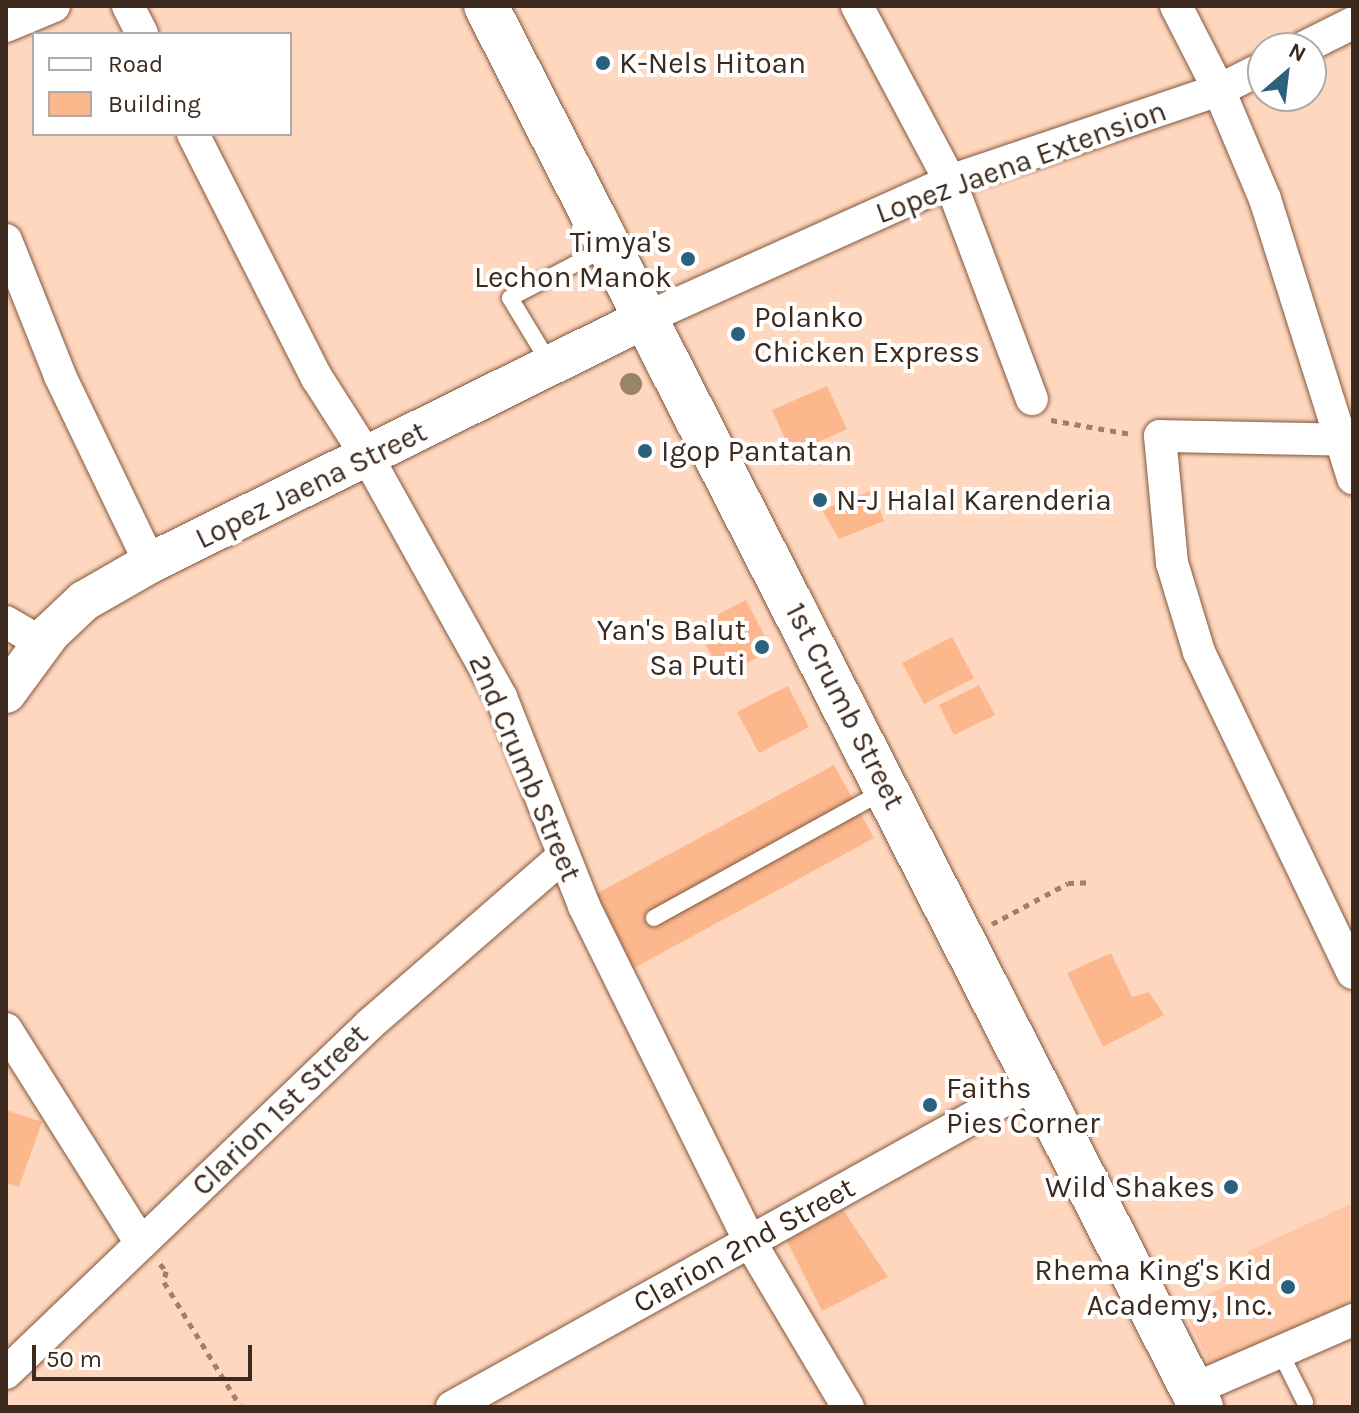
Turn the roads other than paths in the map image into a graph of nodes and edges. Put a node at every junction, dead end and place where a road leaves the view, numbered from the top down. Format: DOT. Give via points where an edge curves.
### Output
graph roads {
  1 [pos="54,6"];
  2 [pos="128,6"];
  3 [pos="486,6"];
  4 [pos="857,6"];
  5 [pos="1176,6"];
  6 [pos="1353,23"];
  7 [pos="6,26"];
  8 [pos="141,32"];
  9 [pos="1327,36"];
  10 [pos="1247,76"];
  11 [pos="1219,90"];
  12 [pos="194,136"];
  13 [pos="950,181"];
  14 [pos="6,240"];
  15 [pos="611,246"];
  16 [pos="648,317"];
  17 [pos="551,366"];
  18 [pos="1032,399"];
  19 [pos="1347,440"];
  20 [pos="368,458"];
  21 [pos="1353,478"];
  22 [pos="150,563"];
  23 [pos="6,622"];
  24 [pos="42,643"];
  25 [pos="6,693"];
  26 [pos="887,790"];
  27 [pos="562,857"];
  28 [pos="654,918"];
  29 [pos="1353,973"];
  30 [pos="6,1029"];
  31 [pos="1035,1083"];
  32 [pos="750,1242"];
  33 [pos="141,1243"];
  34 [pos="1353,1320"];
  35 [pos="1280,1352"];
  36 [pos="6,1373"];
  37 [pos="1196,1399"];
  38 [pos="1303,1405"];
  39 [pos="452,1407"];
  40 [pos="848,1407"];
  1 -- 7 [label="street"];
  2 -- 8 [label="street"];
  3 -- 15 [label="main road, 1st Crumb Street"];
  4 -- 13 [label="street"];
  5 -- 11 [label="street"];
  6 -- 9 [label="street"];
  10 -- 11 [label="street, Lopez Jaena Extension"];
  11 -- 13 [label="street, Lopez Jaena Extension"];
  11 -- 19 [label="street" via="1265,199"];
  12 -- 20 [label="street, 2nd Crumb Street" via="317,378"];
  13 -- 16 [label="street, Lopez Jaena Extension"];
  13 -- 18 [label="street"];
  14 -- 22 [label="street" via="60,376"];
  15 -- 16 [label="main road, 1st Crumb Street"];
  15 -- 17 [label="lane" via="510,298"];
  16 -- 17 [label="street, Lopez Jaena Street"];
  16 -- 26 [label="main road, 1st Crumb Street"];
  17 -- 20 [label="street, Lopez Jaena Street"];
  19 -- 21 [label="street"];
  19 -- 29 [label="street" via="1160,436 1172,563 1199,652"];
  20 -- 22 [label="street, Lopez Jaena Street"];
  20 -- 27 [label="street, 2nd Crumb Street" via="501,697"];
  22 -- 24 [label="street, Lopez Jaena Street" via="84,601"];
  23 -- 24 [label="street"];
  24 -- 25 [label="street, Lopez Jaena Street"];
  26 -- 28 [label="lane"];
  26 -- 31 [label="main road, 1st Crumb Street"];
  27 -- 32 [label="street, 2nd Crumb Street"];
  27 -- 33 [label="street, Clarion 1st Street" via="370,1024"];
  30 -- 33 [label="street"];
  31 -- 32 [label="street, Clarion 2nd Street"];
  31 -- 37 [label="main road, 1st Crumb Street"];
  32 -- 39 [label="street, Clarion 2nd Street"];
  32 -- 40 [label="street, 2nd Crumb Street"];
  33 -- 36 [label="street, Clarion 1st Street"];
  34 -- 35 [label="street"];
  35 -- 37 [label="street"];
  35 -- 38 [label="lane"];
}
